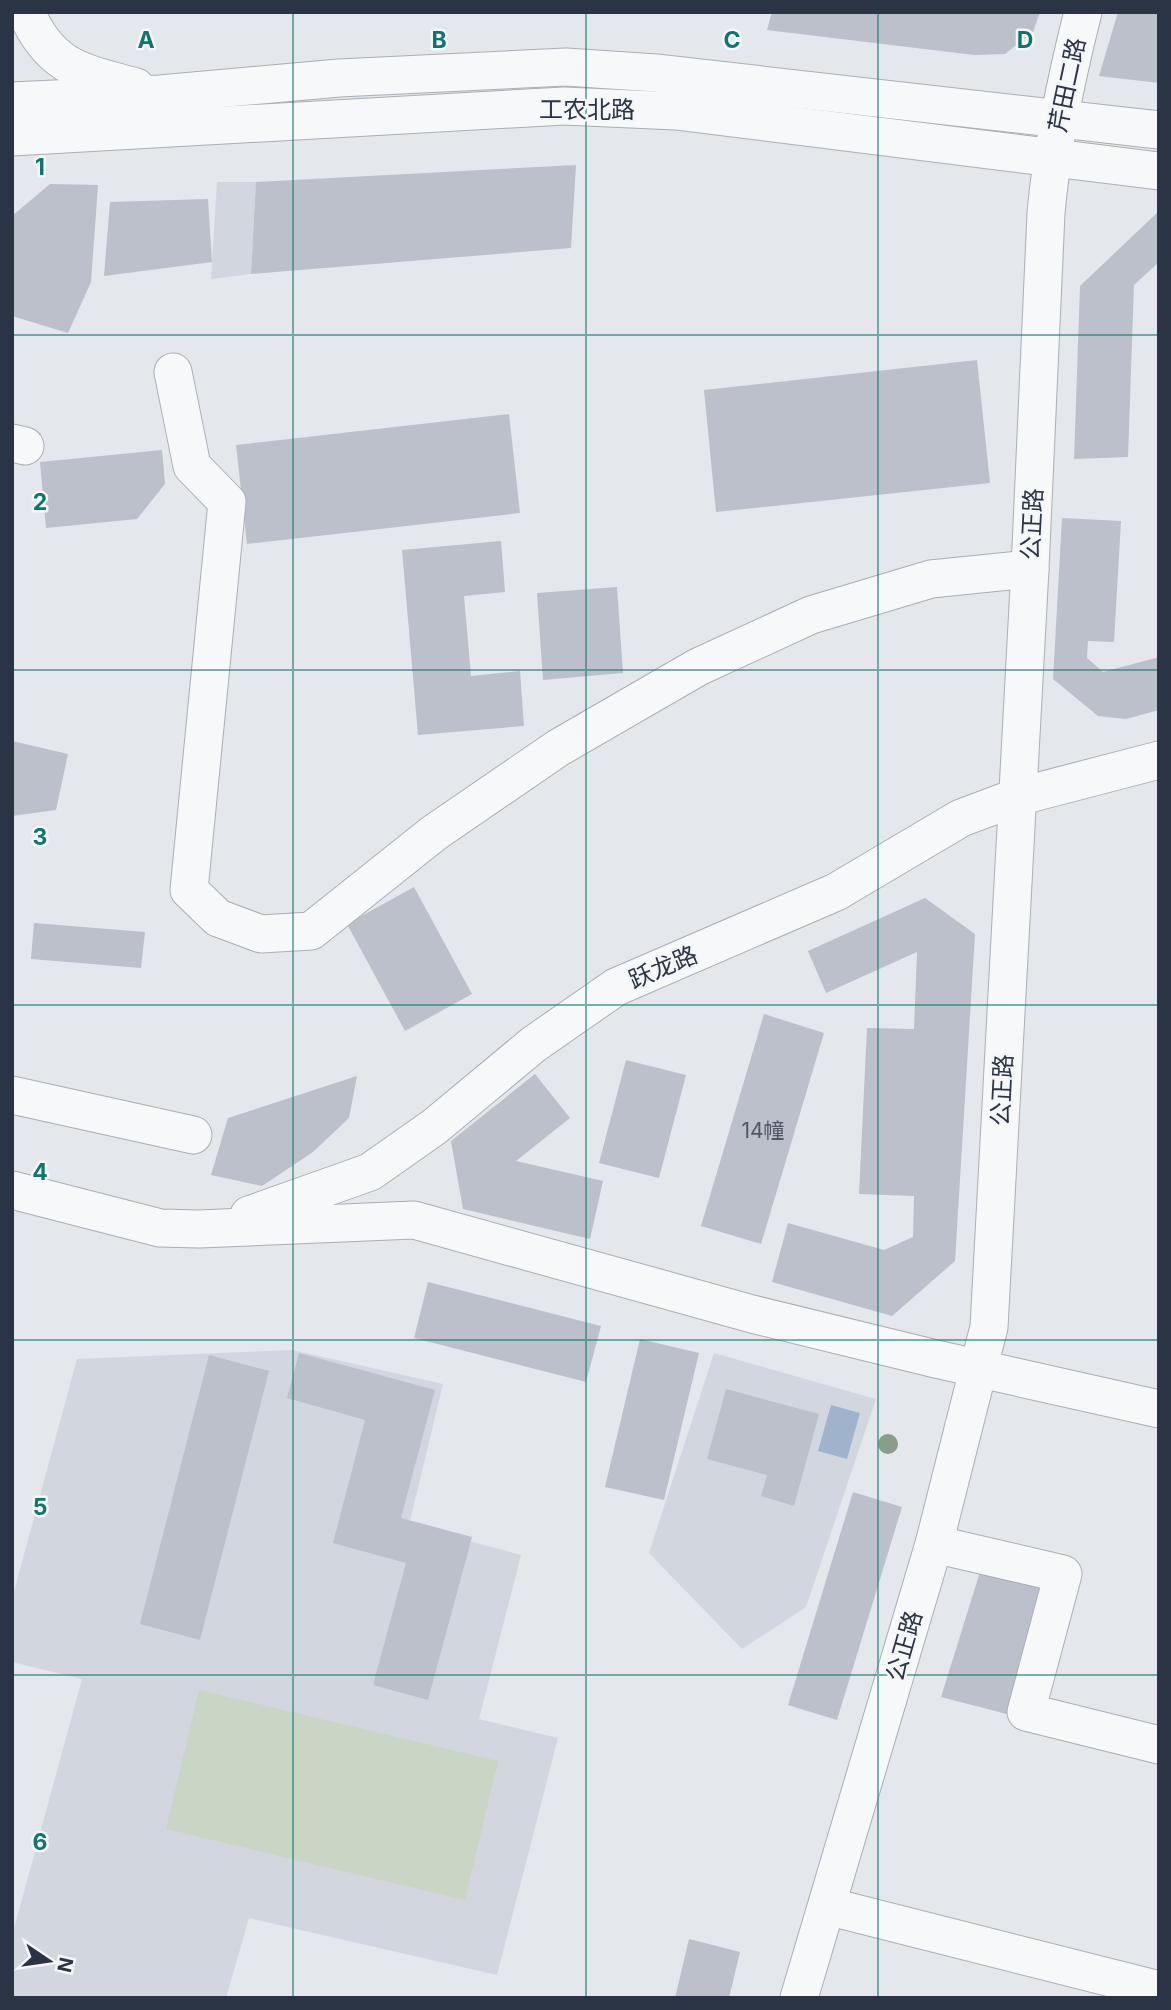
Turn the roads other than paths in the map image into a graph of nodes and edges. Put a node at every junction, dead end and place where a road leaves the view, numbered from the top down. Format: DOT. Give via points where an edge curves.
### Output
graph roads {
  1 [pos="26,12"];
  2 [pos="1083,12"];
  3 [pos="160,94"];
  4 [pos="12,101"];
  5 [pos="1060,117"];
  6 [pos="1159,130"];
  7 [pos="12,138"];
  8 [pos="1051,157"];
  9 [pos="1159,171"];
  10 [pos="173,372"];
  11 [pos="1030,569"];
  12 [pos="1159,760"];
  13 [pos="1017,797"];
  14 [pos="12,1095"];
  15 [pos="193,1135"];
  16 [pos="12,1190"];
  17 [pos="199,1229"];
  18 [pos="980,1369"];
  19 [pos="1159,1409"];
  20 [pos="934,1544"];
  21 [pos="1159,1745"];
  22 [pos="827,1906"];
  23 [pos="1159,1990"];
  24 [pos="800,1998"];
  1 -- 3 [label="street" via="41,42 62,62"];
  2 -- 5 [label="street, 芹田二路"];
  3 -- 4 [label="street, 工农北路"];
  3 -- 5 [label="street, 工农北路" via="340,78 566,67"];
  5 -- 6 [label="street, 工农北路"];
  5 -- 8 [label="street, 芹田二路"];
  7 -- 8 [label="street, 工农北路" via="564,106 676,111"];
  8 -- 9 [label="street, 工农北路"];
  8 -- 11 [label="street, 公正路"];
  10 -- 11 [label="street" via="192,466 227,502 189,890 218,918 261,933 311,931 434,833 558,748 698,667 811,615 931,579"];
  11 -- 13 [label="street, 公正路"];
  12 -- 13 [label="street, 跃龙路"];
  13 -- 17 [label="street, 跃龙路" via="961,818 836,892 616,987 534,1044 434,1127 370,1172"];
  13 -- 18 [label="street, 公正路" via="989,1327"];
  14 -- 15 [label="street"];
  16 -- 17 [label="street" via="160,1228"];
  17 -- 18 [label="street" via="414,1220 752,1314"];
  18 -- 19 [label="street"];
  18 -- 20 [label="street, 公正路"];
  20 -- 21 [label="street" via="1063,1574 1026,1712"];
  20 -- 22 [label="street, 公正路"];
  22 -- 23 [label="street"];
  22 -- 24 [label="street, 公正路"];
}
